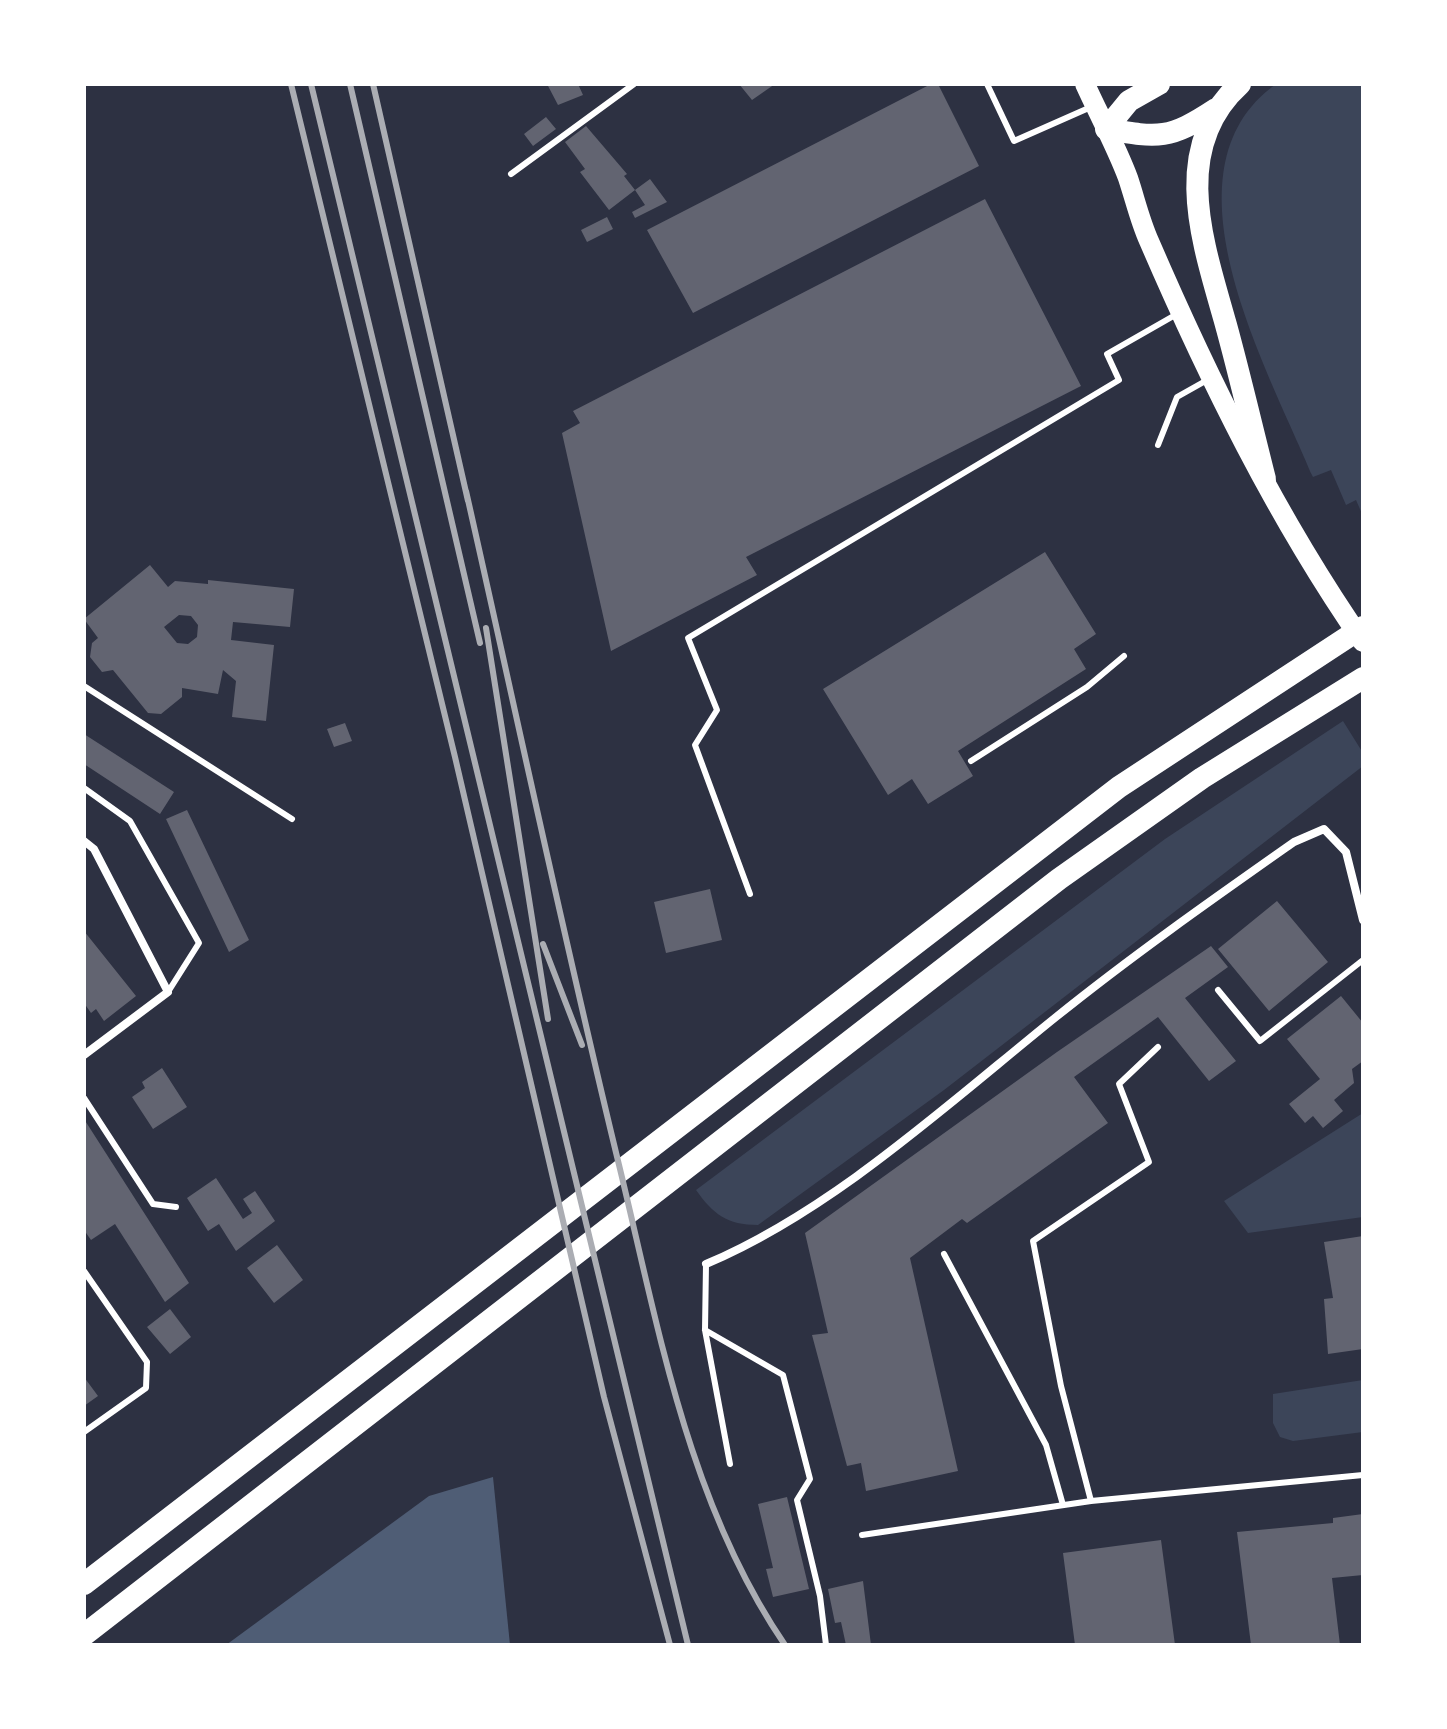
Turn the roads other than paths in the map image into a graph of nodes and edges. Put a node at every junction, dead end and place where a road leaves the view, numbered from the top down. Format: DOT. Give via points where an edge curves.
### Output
graph roads {
  1 [pos="634,84"];
  2 [pos="987,84"];
  3 [pos="1085,84"];
  4 [pos="1159,84"];
  5 [pos="1240,84"];
  6 [pos="1094,105"];
  7 [pos="1217,108"];
  8 [pos="1106,129"];
  9 [pos="511,174"];
  10 [pos="1180,313"];
  11 [pos="1212,377"];
  12 [pos="1158,445"];
  13 [pos="1265,479"];
  14 [pos="1363,627"];
  15 [pos="1363,642"];
  16 [pos="1124,656"];
  17 [pos="1357,682"];
  18 [pos="84,686"];
  19 [pos="971,761"];
  20 [pos="84,788"];
  21 [pos="292,819"];
  22 [pos="84,841"];
  23 [pos="750,894"];
  24 [pos="1363,920"];
  25 [pos="1363,960"];
  26 [pos="1218,990"];
  27 [pos="168,992"];
  28 [pos="1158,1047"];
  29 [pos="84,1055"];
  30 [pos="84,1098"];
  31 [pos="176,1207"];
  32 [pos="944,1254"];
  33 [pos="706,1264"];
  34 [pos="84,1271"];
  35 [pos="705,1330"];
  36 [pos="84,1432"];
  37 [pos="730,1464"];
  38 [pos="1363,1475"];
  39 [pos="1091,1501"];
  40 [pos="1063,1505"];
  41 [pos="862,1535"];
  42 [pos="84,1584"];
  43 [pos="84,1635"];
  44 [pos="826,1645"];
  1 -- 9 [label="lane"];
  2 -- 6 [label="lane" via="1014,141"];
  3 -- 6 [label="main road"];
  4 -- 8 [label="highway" via="1129,101"];
  5 -- 7 [label="highway"];
  6 -- 8 [label="main road"];
  7 -- 8 [label="highway" via="1171,134 1150,137"];
  7 -- 13 [label="highway" via="1202,140 1197,202 1207,267"];
  8 -- 10 [label="main road"];
  10 -- 11 [label="main road"];
  10 -- 23 [label="lane" via="1107,354 1119,380 688,638 717,710 695,745"];
  11 -- 12 [label="lane" via="1177,397"];
  11 -- 13 [label="main road"];
  13 -- 15 [label="main road"];
  14 -- 42 [label="highway" via="1119,787"];
  16 -- 19 [label="lane" via="1087,687"];
  17 -- 43 [label="highway" via="1202,778 1059,879"];
  18 -- 21 [label="lane"];
  20 -- 27 [label="lane" via="130,821 199,943"];
  22 -- 27 [label="street" via="94,849"];
  24 -- 33 [label="street" via="1346,852 1324,829 1294,842 1130,957 895,1148 752,1245"];
  25 -- 26 [label="lane" via="1260,1041"];
  27 -- 29 [label="street"];
  28 -- 39 [label="lane" via="1119,1084 1149,1162 1033,1241 1061,1386"];
  30 -- 31 [label="lane" via="153,1204"];
  32 -- 40 [label="lane" via="1046,1445"];
  33 -- 35 [label="lane"];
  34 -- 36 [label="lane" via="147,1362 146,1388"];
  35 -- 37 [label="lane"];
  35 -- 44 [label="lane" via="783,1375 810,1479 797,1500"];
  38 -- 39 [label="lane"];
  39 -- 40 [label="lane"];
  40 -- 41 [label="lane"];
}
